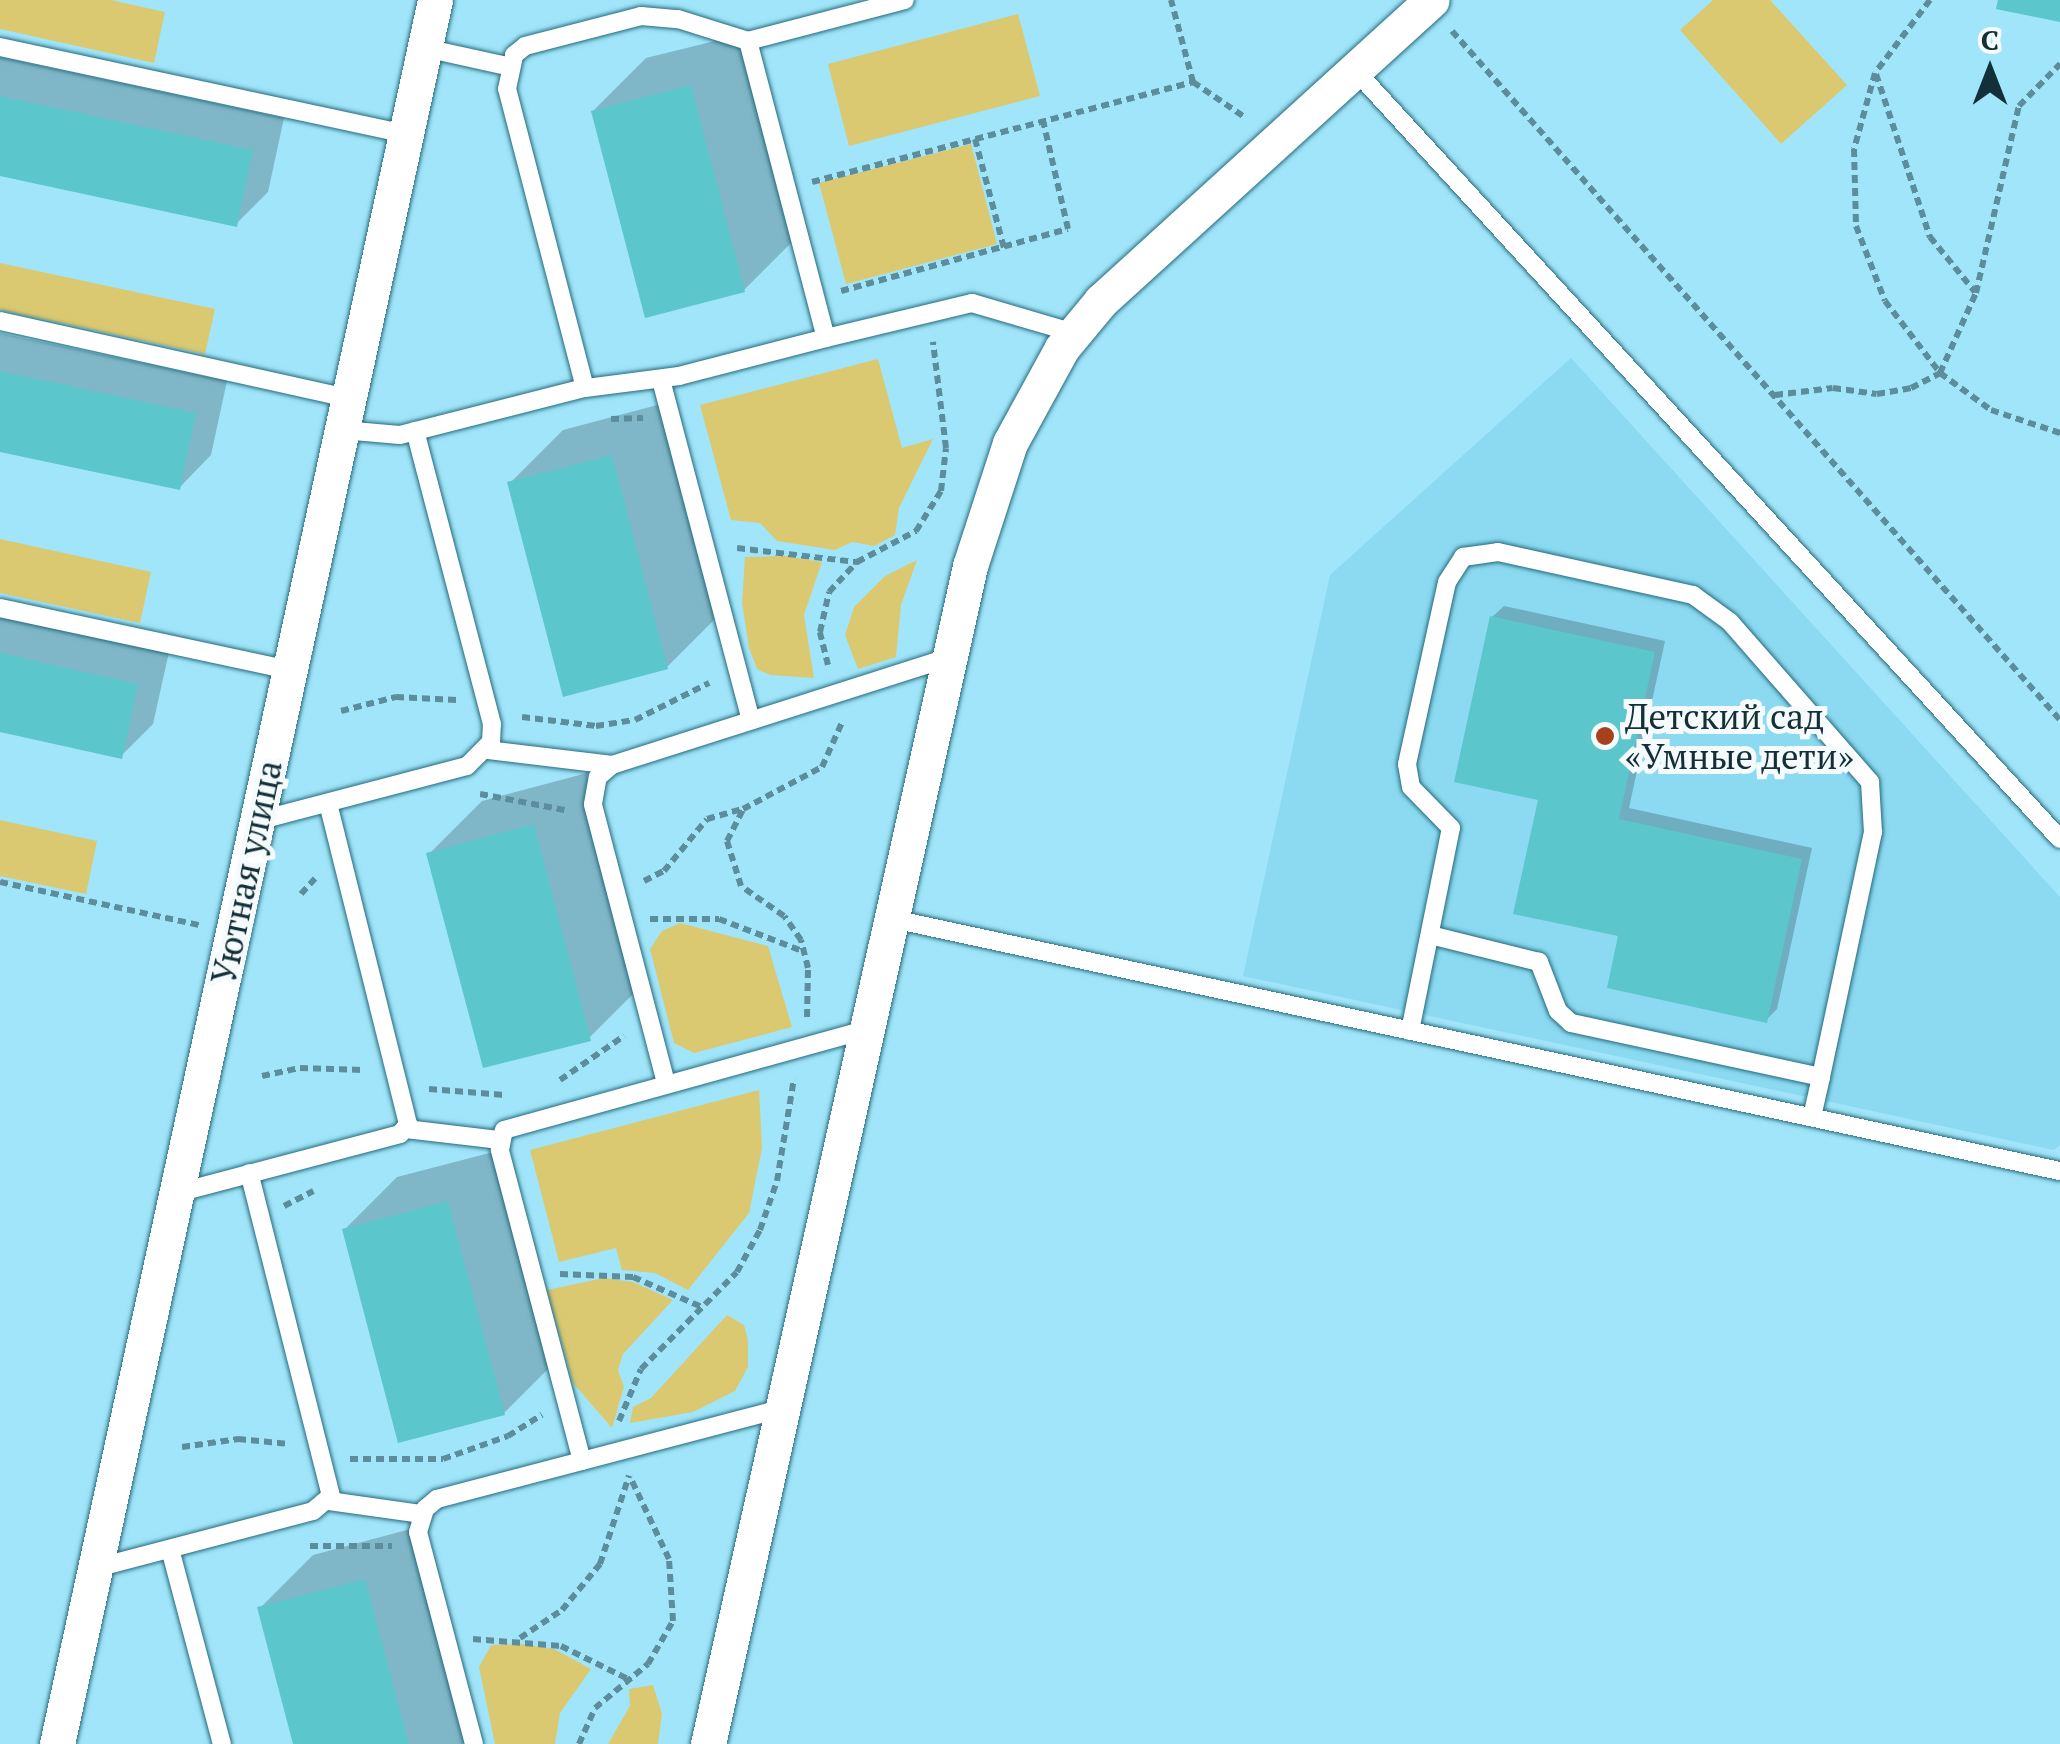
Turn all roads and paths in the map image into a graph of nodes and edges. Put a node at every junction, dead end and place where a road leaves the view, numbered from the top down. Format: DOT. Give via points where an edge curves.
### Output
graph roads {
  1 [pos="435,0"];
  2 [pos="905,0"];
  3 [pos="1171,0"];
  4 [pos="1930,0"];
  5 [pos="1430,2"];
  6 [pos="666,9"];
  7 [pos="748,42"];
  8 [pos="0,47"];
  9 [pos="424,48"];
  10 [pos="2060,64"];
  11 [pos="507,66"];
  12 [pos="1356,70"];
  13 [pos="1876,73"];
  14 [pos="1193,82"];
  15 [pos="1043,122"];
  16 [pos="406,134"];
  17 [pos="975,139"];
  18 [pos="1277,140"];
  19 [pos="786,188"];
  20 [pos="1004,248"];
  21 [pos="1976,293"];
  22 [pos="815,298"];
  23 [pos="0,321"];
  24 [pos="1074,333"];
  25 [pos="826,338"];
  26 [pos="1940,372"];
  27 [pos="661,380"];
  28 [pos="586,388"];
  29 [pos="1774,395"];
  30 [pos="345,414"];
  31 [pos="596,419"];
  32 [pos="671,419"];
  33 [pos="415,431"];
  34 [pos="2060,433"];
  35 [pos="706,549"];
  36 [pos="857,562"];
  37 [pos="0,608"];
  38 [pos="951,656"];
  39 [pos="735,659"];
  40 [pos="290,670"];
  41 [pos="488,709"];
  42 [pos="341,711"];
  43 [pos="751,720"];
  44 [pos="2060,720"];
  45 [pos="487,750"];
  46 [pos="612,765"];
  47 [pos="463,796"];
  48 [pos="328,803"];
  49 [pos="743,809"];
  50 [pos="257,822"];
  51 [pos="598,826"];
  52 [pos="2060,839"];
  53 [pos="340,852"];
  54 [pos="0,882"];
  55 [pos="615,890"];
  56 [pos="301,894"];
  57 [pos="892,919"];
  58 [pos="624,924"];
  59 [pos="233,932"];
  60 [pos="1430,935"];
  61 [pos="805,952"];
  62 [pos="646,1008"];
  63 [pos="868,1029"];
  64 [pos="1410,1030"];
  65 [pos="262,1076"];
  66 [pos="1820,1077"];
  67 [pos="401,1080"];
  68 [pos="666,1083"];
  69 [pos="540,1088"];
  70 [pos="512,1094"];
  71 [pos="1812,1117"];
  72 [pos="406,1129"];
  73 [pos="500,1140"];
  74 [pos="2060,1171"];
  75 [pos="249,1173"];
  76 [pos="320,1188"];
  77 [pos="177,1192"];
  78 [pos="261,1219"];
  79 [pos="534,1279"];
  80 [pos="702,1307"];
  81 [pos="564,1395"];
  82 [pos="783,1408"];
  83 [pos="182,1447"];
  84 [pos="323,1454"];
  85 [pos="582,1461"];
  86 [pos="629,1475"];
  87 [pos="329,1501"];
  88 [pos="422,1514"];
  89 [pos="170,1549"];
  90 [pos="292,1549"];
  91 [pos="423,1551"];
  92 [pos="96,1568"];
  93 [pos="520,1638"];
  94 [pos="448,1644"];
  95 [pos="628,1679"];
  96 [pos="58,1744"];
  97 [pos="222,1744"];
  98 [pos="474,1744"];
  99 [pos="708,1744"];
  1 -- 9 [label="street, Уютная улица"];
  2 -- 7 [label="lane"];
  3 -- 14 [label="path"];
  4 -- 13 [label="path"];
  5 -- 12 [label="street"];
  5 -- 29 [label="path"];
  6 -- 7 [label="lane"];
  6 -- 11 [label="lane" via="524,46"];
  7 -- 19 [label="lane"];
  8 -- 16 [label="lane"];
  9 -- 11 [label="lane"];
  9 -- 16 [label="street, Уютная улица"];
  10 -- 21 [label="path" via="2048,68 2019,106"];
  11 -- 28 [label="lane" via="507,89"];
  12 -- 18 [label="street"];
  12 -- 52 [label="lane"];
  13 -- 21 [label="path" via="1930,237"];
  13 -- 26 [label="path" via="1854,148 1856,226 1885,300"];
  14 -- 15 [label="path"];
  14 -- 18 [label="path"];
  15 -- 17 [label="path"];
  15 -- 20 [label="path" via="1070,225"];
  16 -- 30 [label="street, Уютная улица"];
  17 -- 19 [label="path"];
  17 -- 20 [label="path"];
  18 -- 24 [label="street"];
  19 -- 22 [label="lane"];
  20 -- 22 [label="path"];
  21 -- 26 [label="path"];
  22 -- 25 [label="lane"];
  23 -- 30 [label="lane"];
  24 -- 25 [label="lane" via="972,304"];
  24 -- 38 [label="street" via="1040,384 989,498"];
  25 -- 27 [label="lane"];
  26 -- 29 [label="path" via="1910,388 1877,394 1833,388"];
  26 -- 34 [label="path" via="1991,410"];
  27 -- 28 [label="lane"];
  27 -- 32 [label="lane"];
  28 -- 33 [label="lane"];
  29 -- 44 [label="path"];
  30 -- 33 [label="lane" via="383,437"];
  30 -- 40 [label="street, Уютная улица"];
  31 -- 32 [label="path"];
  32 -- 35 [label="lane"];
  33 -- 41 [label="lane"];
  35 -- 36 [label="path" via="799,551"];
  35 -- 39 [label="lane"];
  37 -- 40 [label="lane"];
  38 -- 43 [label="lane"];
  38 -- 57 [label="street"];
  39 -- 41 [label="path" via="701,690 635,720 556,724"];
  39 -- 43 [label="lane"];
  40 -- 50 [label="street, Уютная улица"];
  41 -- 42 [label="path" via="424,696"];
  41 -- 45 [label="lane" via="493,733"];
  43 -- 46 [label="lane"];
  45 -- 46 [label="lane"];
  45 -- 48 [label="lane" via="467,766"];
  46 -- 51 [label="lane" via="594,786"];
  47 -- 51 [label="path" via="516,796"];
  48 -- 50 [label="lane"];
  48 -- 53 [label="lane"];
  49 -- 55 [label="path" via="707,819 664,871"];
  50 -- 59 [label="street, Уютная улица"];
  51 -- 55 [label="lane"];
  53 -- 56 [label="path"];
  53 -- 67 [label="lane"];
  54 -- 59 [label="path"];
  55 -- 58 [label="lane"];
  57 -- 63 [label="street"];
  57 -- 64 [label="lane"];
  58 -- 61 [label="path" via="719,919"];
  58 -- 62 [label="lane"];
  59 -- 77 [label="street, Уютная улица"];
  60 -- 64 [label="lane"];
  60 -- 66 [label="lane" via="1539,962 1558,1011 1572,1023"];
  60 -- 66 [label="lane" via="1450,828 1411,786 1408,764 1454,567 1478,551 1498,552 1693,594 1730,622 1862,769 1875,797"];
  62 -- 68 [label="lane"];
  62 -- 69 [label="path" via="599,1058"];
  63 -- 68 [label="lane"];
  63 -- 82 [label="street"];
  64 -- 71 [label="lane"];
  65 -- 67 [label="path" via="329,1066"];
  66 -- 71 [label="lane"];
  67 -- 70 [label="path" via="460,1096"];
  67 -- 72 [label="lane" via="410,1118"];
  68 -- 73 [label="lane" via="511,1124"];
  71 -- 74 [label="lane"];
  72 -- 73 [label="lane"];
  72 -- 75 [label="lane"];
  73 -- 79 [label="lane"];
  75 -- 77 [label="lane"];
  75 -- 78 [label="lane"];
  76 -- 78 [label="path"];
  77 -- 92 [label="street, Уютная улица"];
  78 -- 84 [label="lane"];
  79 -- 80 [label="path" via="584,1272 633,1278"];
  79 -- 81 [label="lane"];
  81 -- 84 [label="path" via="508,1436 443,1460 368,1462"];
  81 -- 85 [label="lane"];
  82 -- 85 [label="lane"];
  82 -- 99 [label="street"];
  83 -- 84 [label="path" via="262,1440"];
  84 -- 87 [label="lane"];
  85 -- 88 [label="lane" via="437,1500"];
  86 -- 93 [label="path" via="600,1564 562,1610"];
  87 -- 88 [label="lane"];
  87 -- 89 [label="lane" via="320,1509"];
  88 -- 91 [label="lane"];
  89 -- 92 [label="lane"];
  89 -- 97 [label="lane"];
  90 -- 91 [label="path" via="347,1543"];
  91 -- 94 [label="lane"];
  92 -- 96 [label="street, Уютная улица"];
  93 -- 94 [label="path"];
  93 -- 95 [label="path" via="592,1658"];
  94 -- 98 [label="lane"];
}
